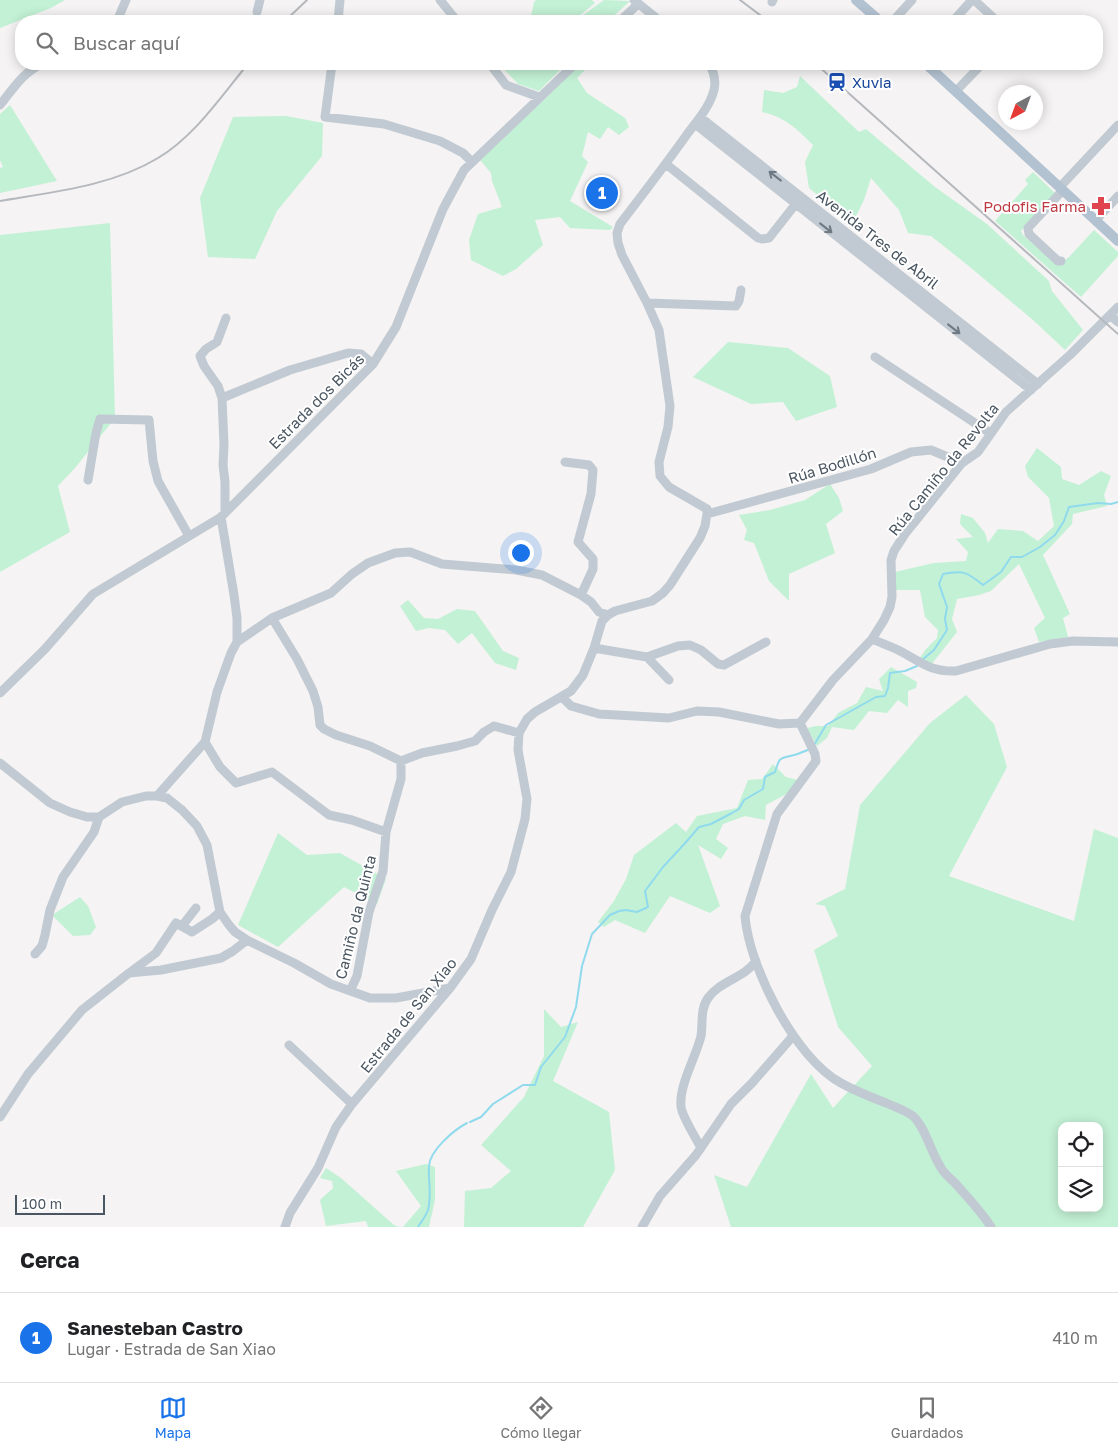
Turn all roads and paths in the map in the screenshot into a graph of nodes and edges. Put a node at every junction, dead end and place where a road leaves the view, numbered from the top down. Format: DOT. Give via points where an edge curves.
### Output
graph roads {
  1 [pos="126,0"];
  2 [pos="260,0"];
  3 [pos="340,0"];
  4 [pos="440,0"];
  5 [pos="857,0"];
  6 [pos="912,0"];
  7 [pos="973,0"];
  8 [pos="636,2"];
  9 [pos="257,12"];
  10 [pos="120,15"];
  11 [pos="339,15"];
  12 [pos="451,15"];
  13 [pos="625,15"];
  14 [pos="652,15"];
  15 [pos="873,15"];
  16 [pos="898,15"];
  17 [pos="959,15"];
  18 [pos="990,15"];
  19 [pos="30,70"];
  20 [pos="331,70"];
  21 [pos="495,70"];
  22 [pos="568,70"];
  23 [pos="712,70"];
  24 [pos="933,70"];
  25 [pos="976,70"];
  26 [pos="956,91"];
  27 [pos="4,94"];
  28 [pos="539,97"];
  29 [pos="0,105"];
  30 [pos="698,120"];
  31 [pos="1118,125"];
  32 [pos="472,162"];
  33 [pos="666,164"];
  34 [pos="1062,188"];
  35 [pos="1118,196"];
  36 [pos="798,200"];
  37 [pos="1096,220"];
  38 [pos="1118,241"];
  39 [pos="1061,262"];
  40 [pos="741,290"];
  41 [pos="646,303"];
  42 [pos="1118,307"];
  43 [pos="1110,315"];
  44 [pos="226,318"];
  45 [pos="1118,322"];
  46 [pos="874,357"];
  47 [pos="373,364"];
  48 [pos="1035,387"];
  49 [pos="222,398"];
  50 [pos="990,433"];
  51 [pos="565,462"];
  52 [pos="962,463"];
  53 [pos="88,480"];
  54 [pos="707,514"];
  55 [pos="223,515"];
  56 [pos="189,536"];
  57 [pos="581,595"];
  58 [pos="608,615"];
  59 [pos="272,618"];
  60 [pos="872,639"];
  61 [pos="237,642"];
  62 [pos="766,642"];
  63 [pos="1118,642"];
  64 [pos="594,648"];
  65 [pos="647,657"];
  66 [pos="670,680"];
  67 [pos="0,692"];
  68 [pos="562,697"];
  69 [pos="800,724"];
  70 [pos="518,733"];
  71 [pos="205,742"];
  72 [pos="401,761"];
  73 [pos="0,763"];
  74 [pos="157,796"];
  75 [pos="99,817"];
  76 [pos="386,832"];
  77 [pos="196,908"];
  78 [pos="220,912"];
  79 [pos="182,926"];
  80 [pos="247,940"];
  81 [pos="35,954"];
  82 [pos="756,961"];
  83 [pos="129,972"];
  84 [pos="450,988"];
  85 [pos="350,991"];
  86 [pos="793,1036"];
  87 [pos="289,1045"];
  88 [pos="352,1104"];
  89 [pos="0,1117"];
  90 [pos="701,1148"];
  91 [pos="285,1227"];
  92 [pos="642,1227"];
  93 [pos="991,1227"];
  1 -- 10 [label="street"];
  2 -- 9 [label="street"];
  3 -- 11 [label="street"];
  4 -- 12 [label="street"];
  5 -- 15 [label="main road"];
  6 -- 16 [label="street"];
  7 -- 17 [label="street"];
  7 -- 18 [label="street"];
  8 -- 13 [label="street"];
  8 -- 14 [label="street"];
  19 -- 27 [label="street"];
  20 -- 32 [label="street" via="325,117 384,124 440,142 463,153"];
  21 -- 28 [label="street" via="506,85"];
  22 -- 28 [label="street, Estrada dos Bicás"];
  23 -- 30 [label="street" via="714,89"];
  24 -- 26 [label="main road"];
  25 -- 26 [label="street"];
  26 -- 34 [label="main road"];
  27 -- 29 [label="street"];
  28 -- 32 [label="street, Estrada dos Bicás"];
  30 -- 33 [label="street"];
  30 -- 36 [label="street, Avenida Tres de Abril"];
  31 -- 34 [label="street"];
  32 -- 47 [label="street, Estrada dos Bicás" via="464,170 443,209 396,327"];
  33 -- 36 [label="street" via="758,238 769,238"];
  33 -- 41 [label="street" via="620,224 617,233 622,255"];
  34 -- 37 [label="main road"];
  34 -- 39 [label="street" via="1028,228 1029,234"];
  35 -- 37 [label="street"];
  36 -- 48 [label="street, Avenida Tres de Abril"];
  37 -- 38 [label="main road"];
  40 -- 41 [label="street" via="736,306"];
  41 -- 54 [label="street" via="659,330 670,406 659,462 660,476 670,487 707,510"];
  42 -- 43 [label="street, Rúa Camiño da Revolta"];
  43 -- 45 [label="street"];
  43 -- 48 [label="street, Rúa Camiño da Revolta"];
  44 -- 49 [label="street" via="217,342 200,356"];
  46 -- 50 [label="street"];
  47 -- 49 [label="street" via="360,354 348,353 290,370"];
  47 -- 55 [label="street, Estrada dos Bicás"];
  48 -- 50 [label="street, Rúa Camiño da Revolta" via="1006,412"];
  49 -- 55 [label="street"];
  50 -- 52 [label="street, Rúa Camiño da Revolta" via="978,452"];
  51 -- 57 [label="street" via="589,465 593,470 591,494 578,542 593,559"];
  52 -- 54 [label="street, Rúa Bodillón" via="931,450 911,452 871,469"];
  52 -- 60 [label="street, Rúa Camiño da Revolta" via="894,551 890,607"];
  53 -- 56 [label="street" via="100,419 149,420 158,481"];
  54 -- 58 [label="street" via="700,538 663,593"];
  55 -- 56 [label="street, Estrada dos Bicás"];
  55 -- 61 [label="street" via="237,618"];
  56 -- 67 [label="street, Estrada dos Bicás" via="93,594 45,649"];
  57 -- 58 [label="street" via="599,612"];
  57 -- 59 [label="street" via="542,575 442,564 410,552 395,553 368,563 331,593"];
  58 -- 64 [label="street" via="602,621"];
  59 -- 61 [label="street"];
  59 -- 72 [label="street" via="313,691 320,725 336,735"];
  60 -- 63 [label="street" via="927,667 945,671 956,671 1050,644"];
  60 -- 69 [label="street, Rúa Camiño da Revolta" via="833,680"];
  61 -- 71 [label="street" via="218,692"];
  62 -- 65 [label="street" via="724,665 690,645"];
  64 -- 65 [label="street"];
  64 -- 68 [label="street" via="583,675"];
  65 -- 66 [label="street"];
  68 -- 69 [label="street" via="571,706 599,714 669,718 712,712 779,724"];
  68 -- 70 [label="street" via="535,712"];
  69 -- 82 [label="street" via="816,761 777,814 745,916"];
  70 -- 72 [label="street" via="494,726 474,741"];
  70 -- 84 [label="street, Estrada de San Xiao" via="527,799 526,819 511,872 471,959"];
  71 -- 74 [label="street"];
  71 -- 76 [label="street" via="220,767 236,783 272,772 329,815"];
  72 -- 76 [label="street, Camiño da Quinta" via="401,779"];
  73 -- 75 [label="street" via="50,803 87,817"];
  74 -- 75 [label="street" via="122,802"];
  74 -- 78 [label="street" via="167,798 198,826 207,845"];
  75 -- 81 [label="street" via="94,832 63,877 50,910 42,946"];
  76 -- 85 [label="street, Camiño da Quinta" via="383,871 369,912 357,976"];
  77 -- 79 [label="street"];
  78 -- 79 [label="street" via="192,932"];
  78 -- 80 [label="street" via="235,932"];
  79 -- 83 [label="street" via="176,923 156,954"];
  80 -- 83 [label="street" via="220,958 161,970"];
  80 -- 85 [label="street"];
  82 -- 86 [label="street"];
  82 -- 90 [label="street" via="706,1000 701,1036 681,1097 681,1109"];
  83 -- 89 [label="street" via="82,1010 28,1074"];
  84 -- 85 [label="street" via="396,998 370,998"];
  84 -- 88 [label="street, Estrada de San Xiao"];
  86 -- 90 [label="street" via="731,1104"];
  86 -- 93 [label="street" via="823,1072 913,1116 941,1168"];
  87 -- 88 [label="street"];
  88 -- 91 [label="street, Estrada de San Xiao" via="336,1126 318,1168"];
  90 -- 92 [label="street" via="660,1196"];
}
